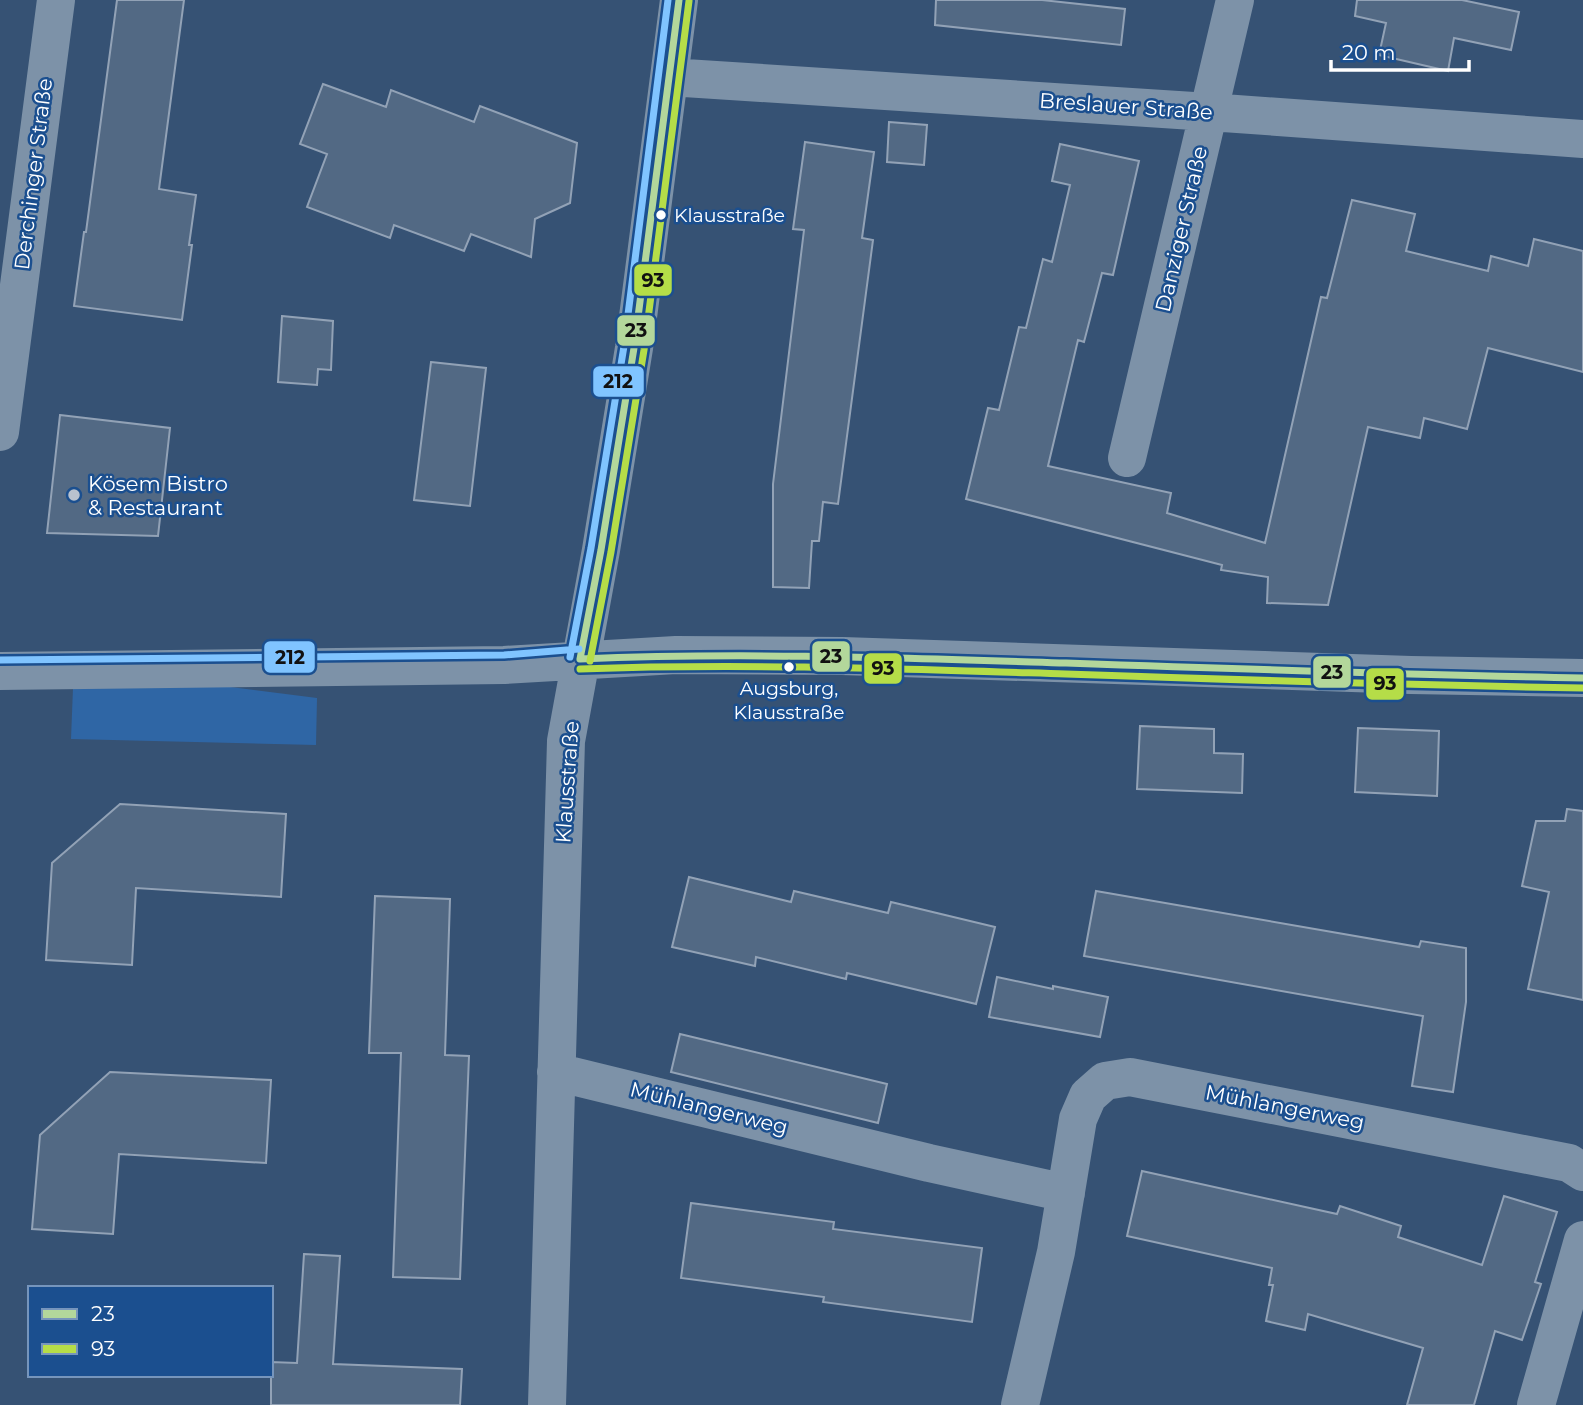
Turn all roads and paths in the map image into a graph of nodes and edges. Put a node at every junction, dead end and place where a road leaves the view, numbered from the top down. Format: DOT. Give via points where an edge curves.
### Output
graph roads {
  1 [pos="56,0"];
  2 [pos="680,0"];
  3 [pos="1235,0"];
  4 [pos="669,78"];
  5 [pos="1209,112"];
  6 [pos="1583,139"];
  7 [pos="0,432"];
  8 [pos="1127,458"];
  9 [pos="580,659"];
  10 [pos="0,671"];
  11 [pos="1583,678"];
  12 [pos="556,1072"];
  13 [pos="1583,1172"];
  14 [pos="1066,1193"];
  15 [pos="1583,1240"];
  16 [pos="547,1405"];
  17 [pos="1020,1405"];
  18 [pos="1536,1405"];
  1 -- 7 [label="street, Derchinger Straße"];
  2 -- 4 [label="street, Klausstraße"];
  3 -- 5 [label="street, Danziger Straße"];
  4 -- 5 [label="street, Breslauer Straße"];
  4 -- 9 [label="street, Klausstraße" via="635,348"];
  5 -- 6 [label="street, Breslauer Straße"];
  5 -- 8 [label="street, Danziger Straße"];
  9 -- 10 [label="street" via="503,665"];
  9 -- 11 [label="street" via="842,656"];
  9 -- 12 [label="street, Klausstraße" via="566,741"];
  12 -- 14 [label="street, Mühlangerweg"];
  12 -- 16 [label="street, Klausstraße"];
  13 -- 14 [label="street, Mühlangerweg" via="1569,1163 1517,1152 1130,1077 1105,1081 1088,1096 1078,1119"];
  14 -- 17 [label="street, Mühlangerweg"];
  15 -- 18 [label="street"];
}
